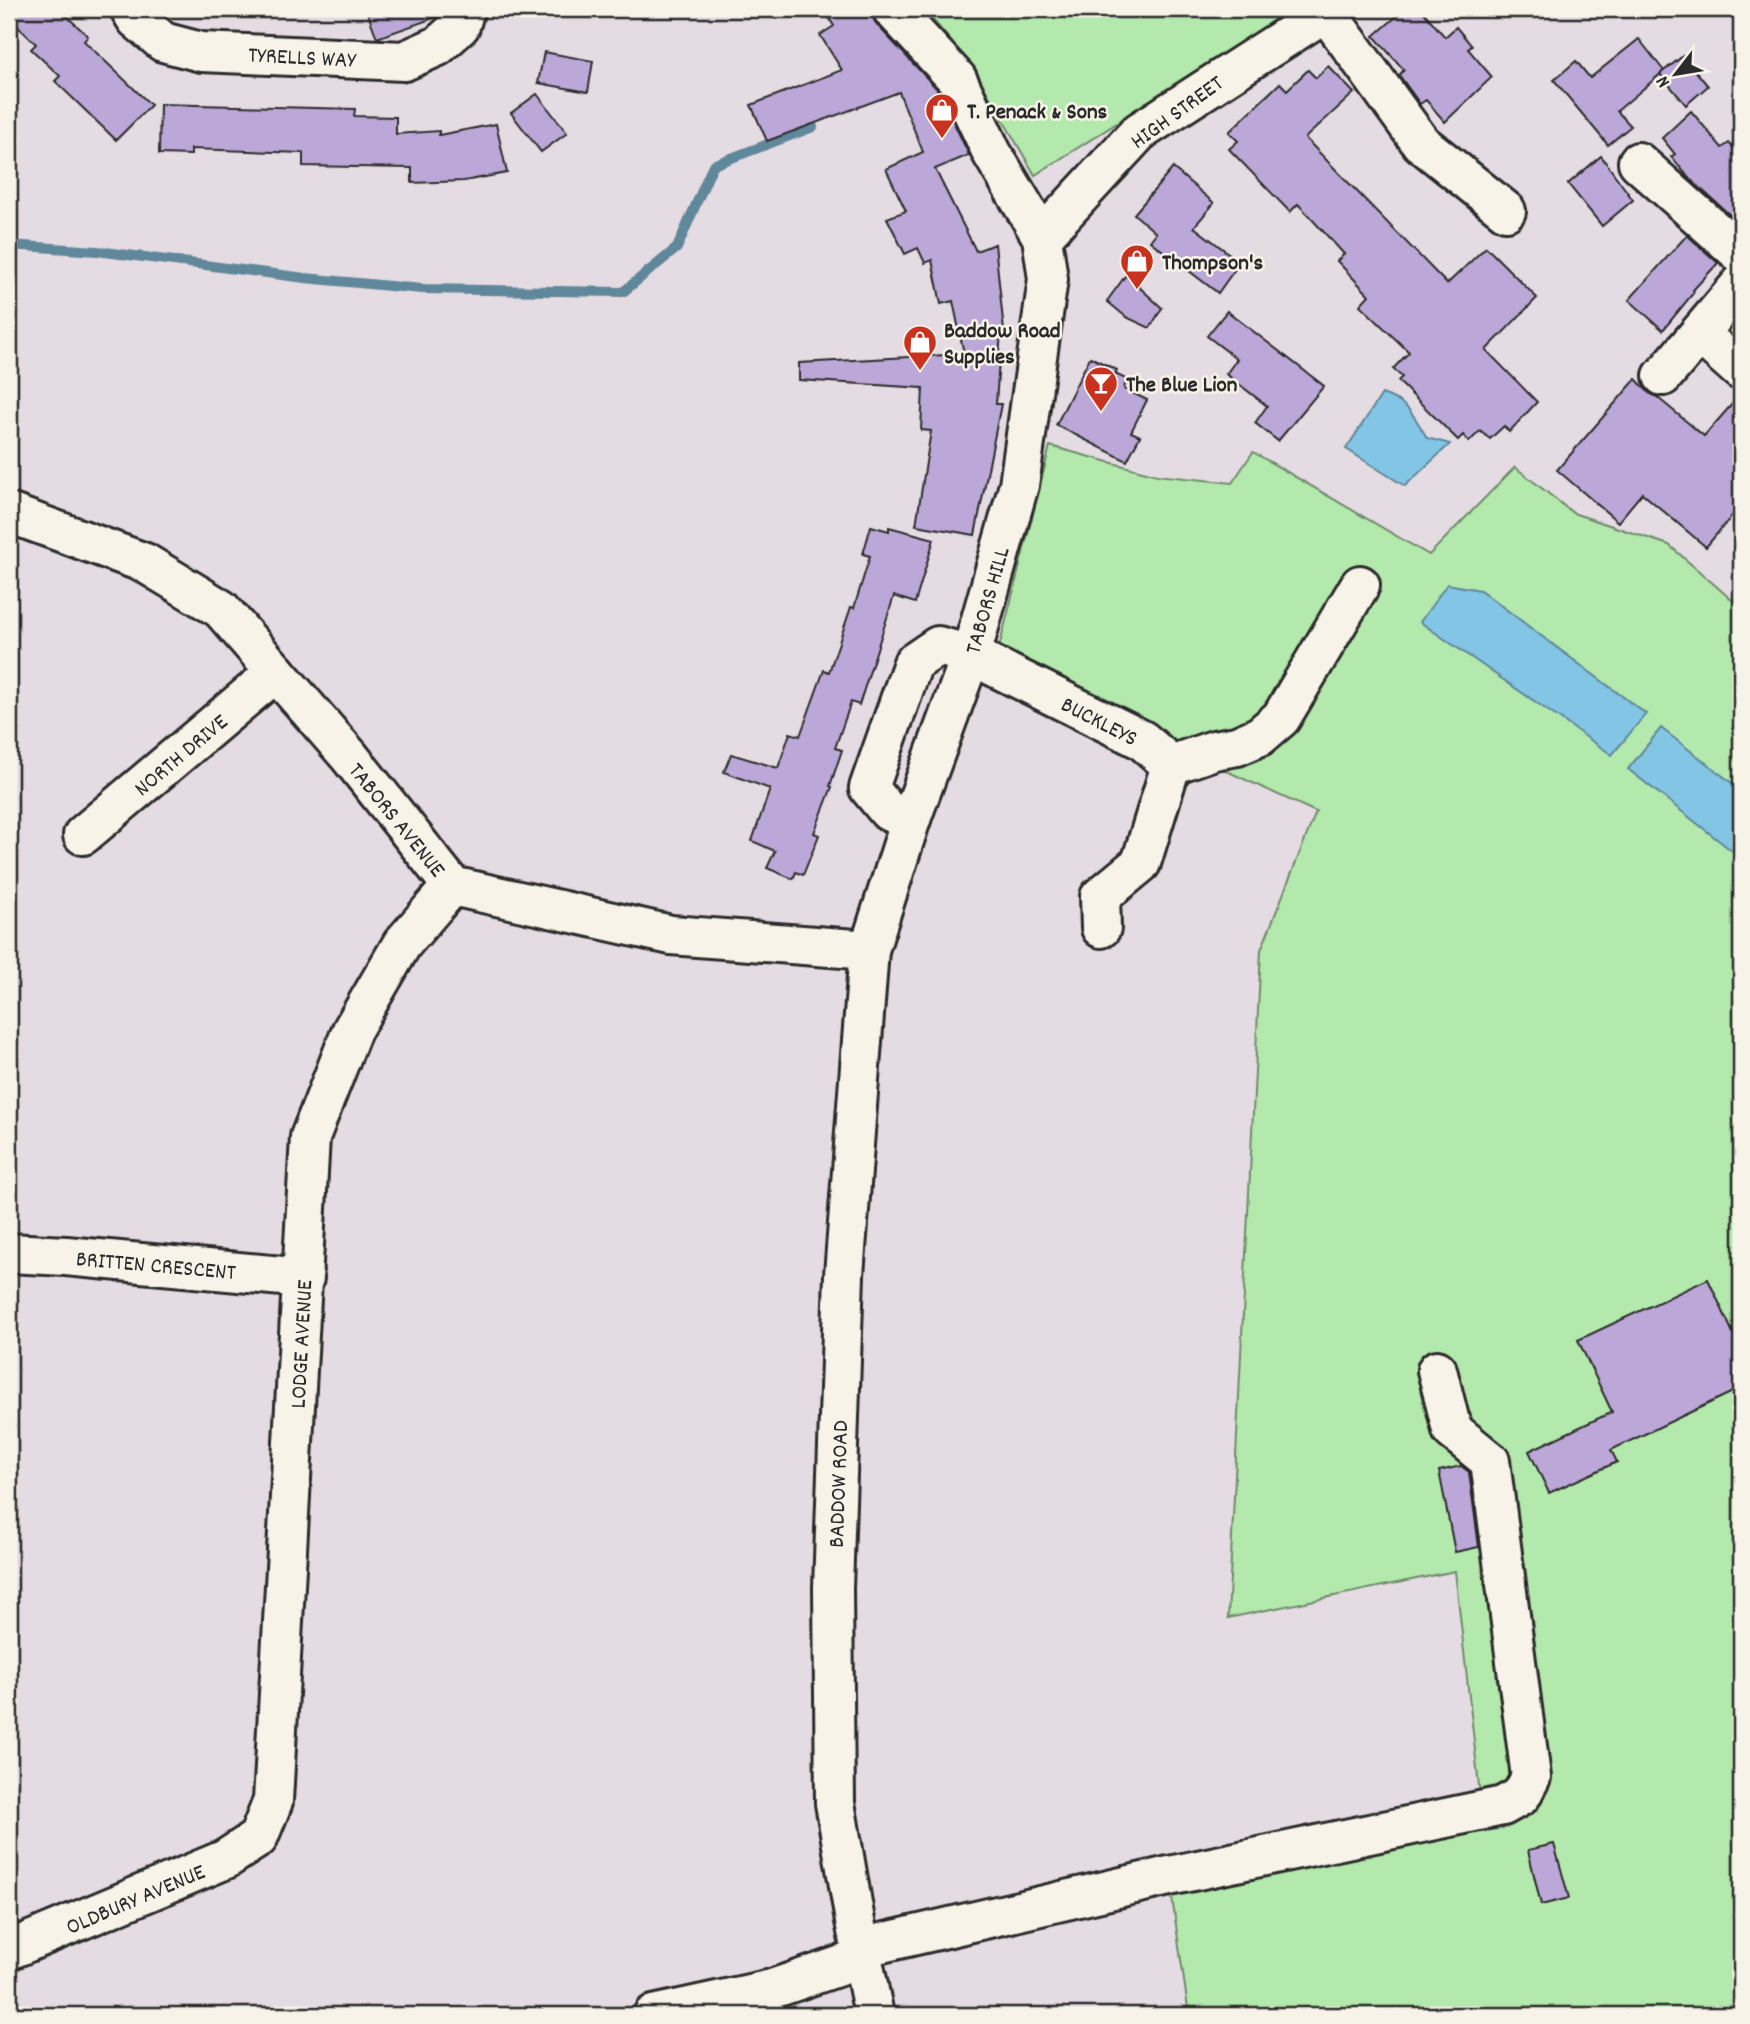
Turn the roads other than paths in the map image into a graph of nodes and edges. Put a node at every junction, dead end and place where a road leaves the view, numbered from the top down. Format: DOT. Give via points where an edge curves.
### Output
graph roads {
  1 [pos="130,9"];
  2 [pos="466,9"];
  3 [pos="892,9"];
  4 [pos="1328,10"];
  5 [pos="1639,162"];
  6 [pos="1506,211"];
  7 [pos="1042,237"];
  8 [pos="1741,254"];
  9 [pos="1741,284"];
  10 [pos="1700,335"];
  11 [pos="1740,370"];
  12 [pos="1664,376"];
  13 [pos="9,513"];
  14 [pos="1360,585"];
  15 [pos="971,655"];
  16 [pos="276,672"];
  17 [pos="1171,765"];
  18 [pos="911,819"];
  19 [pos="83,835"];
  20 [pos="452,886"];
  21 [pos="1101,928"];
  22 [pos="869,950"];
  23 [pos="9,1253"];
  24 [pos="304,1278"];
  25 [pos="1437,1370"];
  26 [pos="258,1838"];
  27 [pos="9,1950"];
  28 [pos="861,1953"];
  29 [pos="653,2015"];
  30 [pos="874,2015"];
  1 -- 2 [label="street, TYRELLS WAY" via="163,42 201,52 404,61 438,47 460,26"];
  3 -- 7 [label="street" via="957,79 992,153"];
  4 -- 6 [label="street" via="1421,143"];
  4 -- 7 [label="street, HIGH STREET" via="1139,132"];
  5 -- 8 [label="street"];
  7 -- 15 [label="street, TABORS HILL" via="1048,279 1019,485"];
  9 -- 10 [label="street"];
  10 -- 11 [label="street"];
  10 -- 12 [label="street"];
  13 -- 16 [label="street, TABORS AVENUE" via="145,563 220,609"];
  14 -- 17 [label="street" via="1281,718 1260,736 1237,746"];
  15 -- 17 [label="street, BUCKLEYS" via="1142,740"];
  15 -- 18 [label="street, TABORS HILL"];
  15 -- 18 [label="street, BUCKLEYS" via="938,646 913,663 869,788 888,811"];
  16 -- 19 [label="street, NORTH DRIVE"];
  16 -- 20 [label="street, TABORS AVENUE"];
  17 -- 21 [label="street" via="1140,863 1100,897"];
  18 -- 22 [label="street, TABORS HILL"];
  20 -- 22 [label="street, TABORS AVENUE" via="671,935"];
  20 -- 24 [label="street, LODGE AVENUE" via="402,944 352,1030 310,1137"];
  22 -- 28 [label="street, BADDOW ROAD" via="844,1275 833,1588 835,1803"];
  23 -- 24 [label="street, BRITTEN CRESCENT"];
  24 -- 26 [label="street, LODGE AVENUE" via="273,1801"];
  25 -- 28 [label="street" via="1452,1430 1490,1461 1531,1777 1521,1796 1503,1806 1169,1876"];
  26 -- 27 [label="street, OLDBURY AVENUE" via="188,1877"];
  28 -- 29 [label="street" via="772,1989"];
  28 -- 30 [label="street, BADDOW ROAD"];
}
